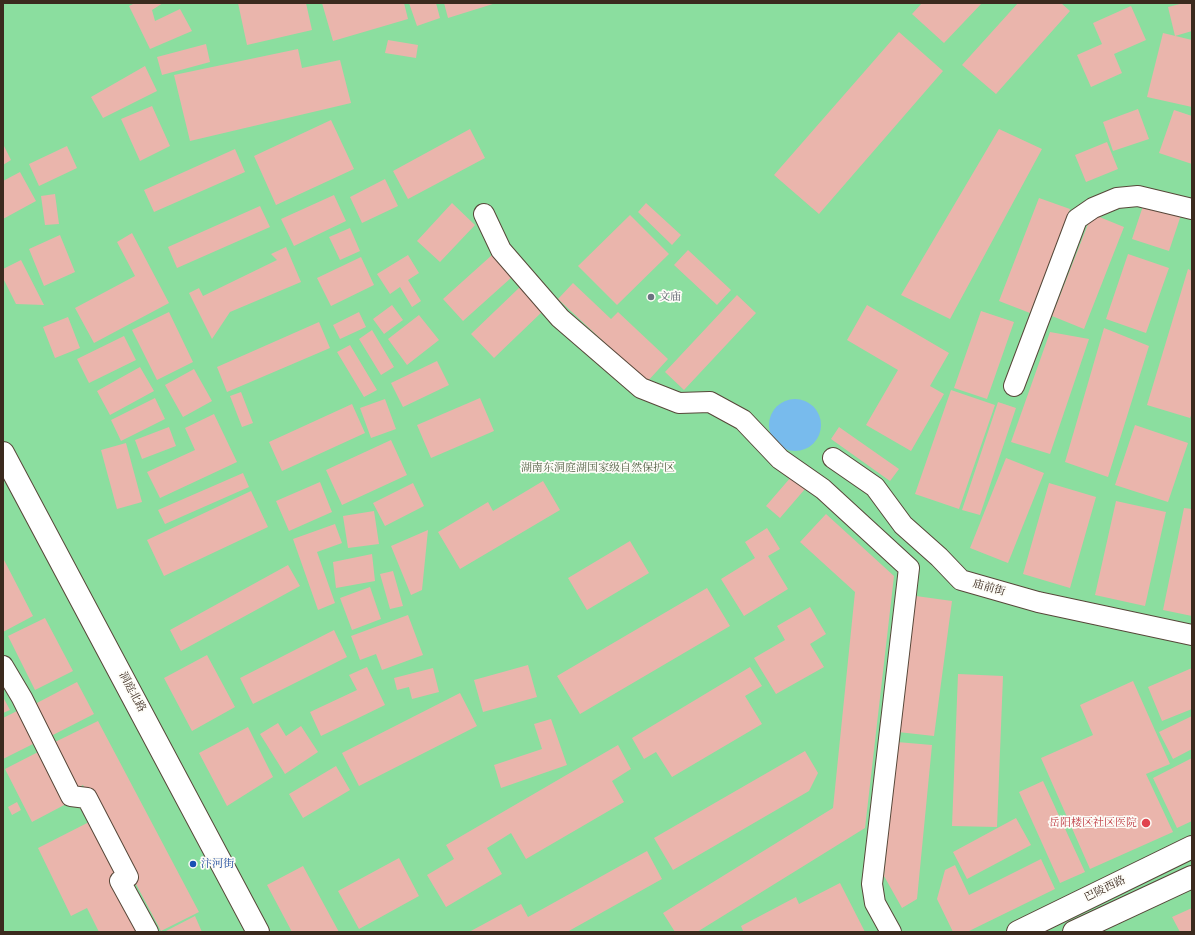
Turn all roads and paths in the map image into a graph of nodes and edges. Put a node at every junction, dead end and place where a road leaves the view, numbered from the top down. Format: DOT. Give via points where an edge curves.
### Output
graph roads {
  1 [pos="1192,209"];
  2 [pos="484,214"];
  3 [pos="1014,386"];
  4 [pos="3,453"];
  5 [pos="833,458"];
  6 [pos="3,476"];
  7 [pos="1192,635"];
  8 [pos="3,666"];
  9 [pos="1192,847"];
  10 [pos="1192,877"];
  11 [pos="148,932"];
  12 [pos="246,932"];
  13 [pos="258,932"];
  14 [pos="891,932"];
  15 [pos="1018,932"];
  16 [pos="1074,932"];
  1 -- 3 [label="street" via="1131,196 1117,198 1093,208 1077,219"];
  2 -- 14 [label="street" via="501,250 560,318 641,388 679,403 710,402 743,420 780,459 823,489 909,568 872,884 875,902"];
  4 -- 13 [label="main road, 洞庭北路"];
  5 -- 7 [label="street, 庙前街" via="875,487 903,525 961,580 1038,602"];
  6 -- 12 [label="main road, 洞庭北路"];
  8 -- 11 [label="street" via="22,698 71,796 87,798 128,877 120,881"];
  9 -- 15 [label="main road, 巴陵西路"];
  10 -- 16 [label="main road"];
}
